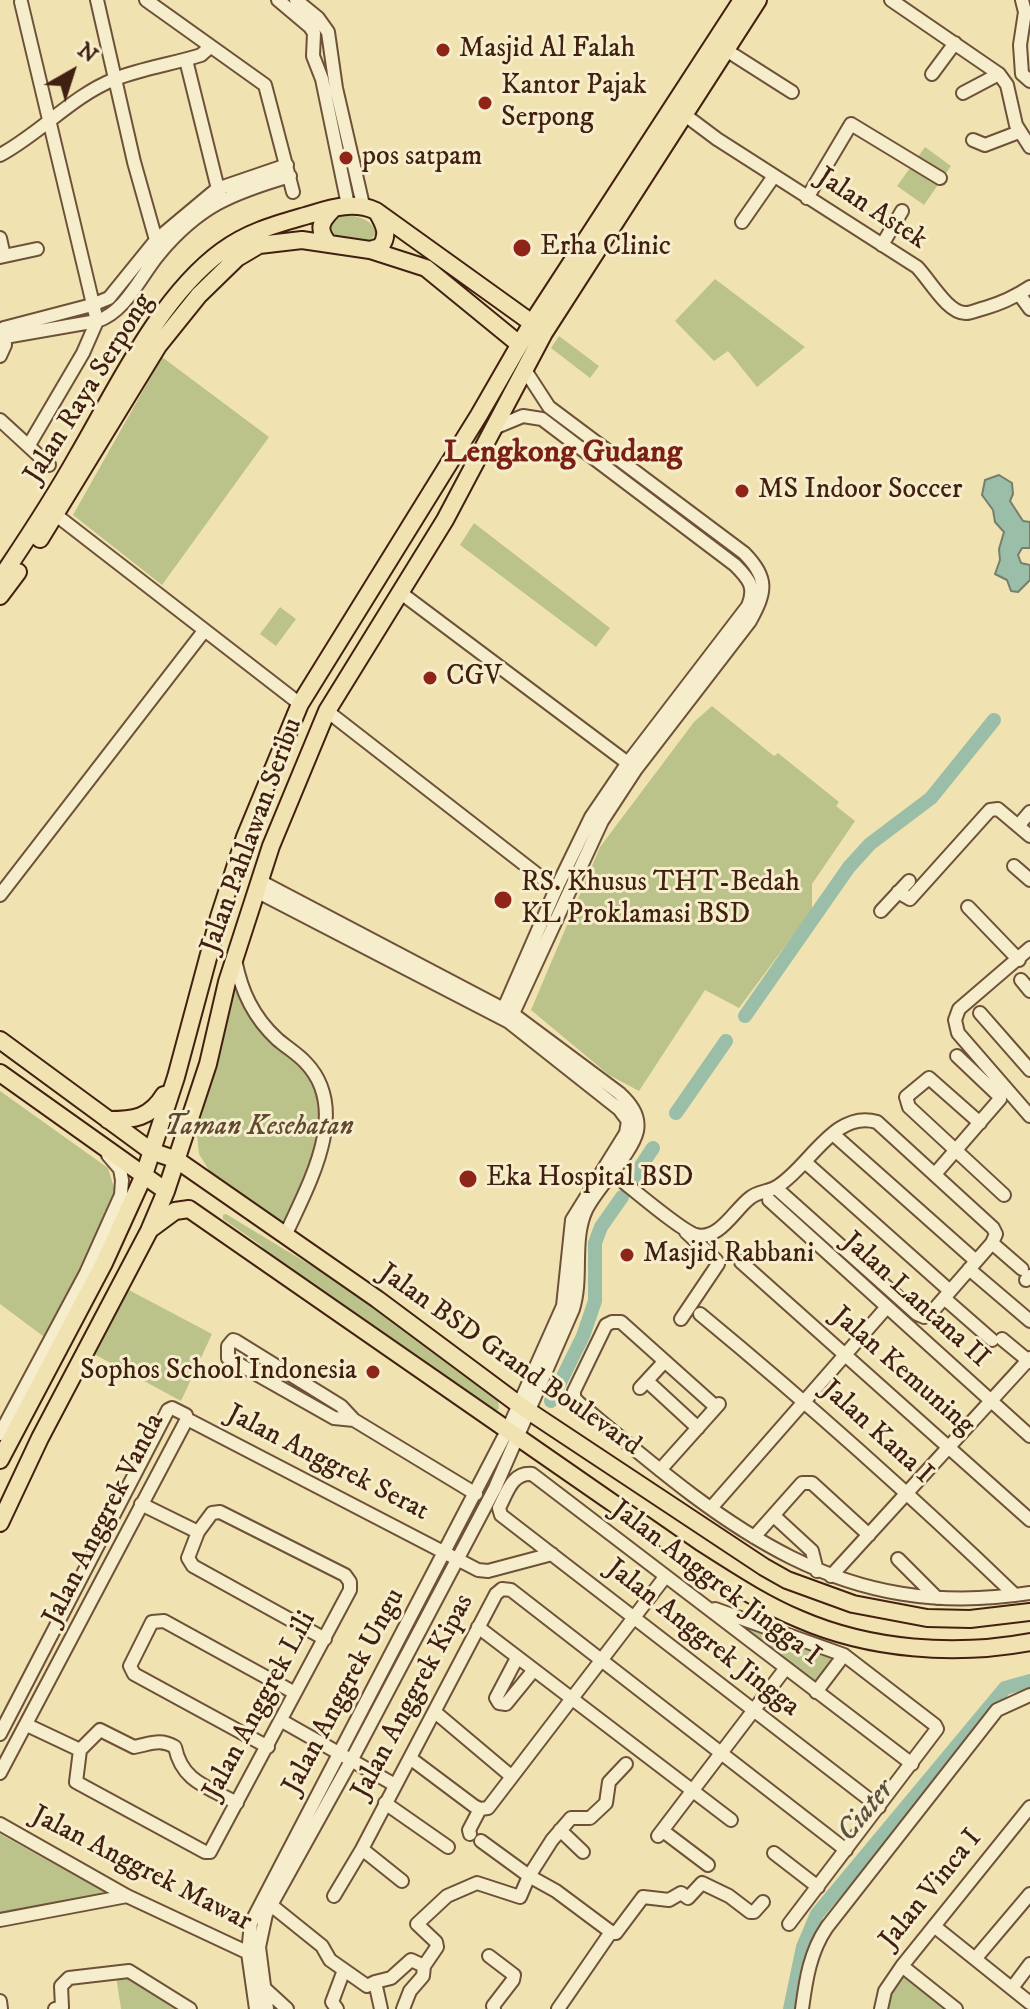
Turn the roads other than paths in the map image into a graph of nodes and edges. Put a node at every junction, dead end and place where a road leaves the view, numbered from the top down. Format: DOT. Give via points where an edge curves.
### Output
graph roads {
  1 [pos="97,0"];
  2 [pos="146,0"];
  3 [pos="278,0"];
  4 [pos="296,0"];
  5 [pos="742,0"];
  6 [pos="758,0"];
  7 [pos="891,0"];
  8 [pos="915,0"];
  9 [pos="21,2"];
  10 [pos="1026,9"];
  11 [pos="908,12"];
  12 [pos="955,43"];
  13 [pos="210,47"];
  14 [pos="726,50"];
  15 [pos="186,60"];
  16 [pos="932,74"];
  17 [pos="999,74"];
  18 [pos="115,79"];
  19 [pos="1030,81"];
  20 [pos="792,92"];
  21 [pos="963,93"];
  22 [pos="685,115"];
  23 [pos="48,120"];
  24 [pos="1019,132"];
  25 [pos="973,140"];
  26 [pos="1030,147"];
  27 [pos="0,155"];
  28 [pos="289,171"];
  29 [pos="355,171"];
  30 [pos="341,173"];
  31 [pos="774,176"];
  32 [pos="940,178"];
  33 [pos="293,192"];
  34 [pos="219,194"];
  35 [pos="807,198"];
  36 [pos="355,208"];
  37 [pos="902,211"];
  38 [pos="742,222"];
  39 [pos="0,238"];
  40 [pos="156,240"];
  41 [pos="329,244"];
  42 [pos="882,245"];
  43 [pos="37,249"];
  44 [pos="370,250"];
  45 [pos="2,256"];
  46 [pos="193,290"];
  47 [pos="1025,291"];
  48 [pos="92,305"];
  49 [pos="1030,309"];
  50 [pos="97,321"];
  51 [pos="532,323"];
  52 [pos="3,330"];
  53 [pos="519,344"];
  54 [pos="0,356"];
  55 [pos="525,370"];
  56 [pos="546,413"];
  57 [pos="107,417"];
  58 [pos="0,420"];
  59 [pos="494,428"];
  60 [pos="29,445"];
  61 [pos="49,465"];
  62 [pos="56,515"];
  63 [pos="0,579"];
  64 [pos="401,593"];
  65 [pos="0,596"];
  66 [pos="204,631"];
  67 [pos="300,704"];
  68 [pos="327,711"];
  69 [pos="632,766"];
  70 [pos="1030,812"];
  71 [pos="1018,826"];
  72 [pos="1030,836"];
  73 [pos="245,837"];
  74 [pos="271,846"];
  75 [pos="1014,866"];
  76 [pos="1030,880"];
  77 [pos="909,881"];
  78 [pos="258,886"];
  79 [pos="556,889"];
  80 [pos="898,892"];
  81 [pos="0,895"];
  82 [pos="968,907"];
  83 [pos="881,911"];
  84 [pos="1030,948"];
  85 [pos="235,959"];
  86 [pos="1019,960"];
  87 [pos="980,1013"];
  88 [pos="507,1016"];
  89 [pos="0,1040"];
  90 [pos="957,1056"];
  91 [pos="1030,1070"];
  92 [pos="0,1073"];
  93 [pos="176,1077"];
  94 [pos="1030,1116"];
  95 [pos="104,1118"];
  96 [pos="980,1123"];
  97 [pos="82,1130"];
  98 [pos="833,1134"];
  99 [pos="956,1150"];
  100 [pos="151,1151"];
  101 [pos="177,1160"];
  102 [pos="805,1162"];
  103 [pos="611,1172"];
  104 [pos="935,1174"];
  105 [pos="144,1175"];
  106 [pos="598,1184"];
  107 [pos="776,1188"];
  108 [pos="166,1191"];
  109 [pos="1004,1195"];
  110 [pos="232,1200"];
  111 [pos="769,1200"];
  112 [pos="216,1227"];
  113 [pos="681,1227"];
  114 [pos="149,1231"];
  115 [pos="285,1236"];
  116 [pos="992,1243"];
  117 [pos="741,1262"];
  118 [pos="973,1265"];
  119 [pos="1026,1275"];
  120 [pos="947,1294"];
  121 [pos="886,1308"];
  122 [pos="700,1314"];
  123 [pos="681,1319"];
  124 [pos="1030,1321"];
  125 [pos="845,1355"];
  126 [pos="1029,1360"];
  127 [pos="664,1362"];
  128 [pos="990,1400"];
  129 [pos="805,1401"];
  130 [pos="523,1408"];
  131 [pos="186,1417"];
  132 [pos="354,1420"];
  133 [pos="698,1428"];
  134 [pos="513,1433"];
  135 [pos="0,1434"];
  136 [pos="1030,1436"];
  137 [pos="950,1445"];
  138 [pos="0,1460"];
  139 [pos="660,1470"];
  140 [pos="908,1492"];
  141 [pos="476,1494"];
  142 [pos="141,1504"];
  143 [pos="499,1508"];
  144 [pos="711,1508"];
  145 [pos="774,1516"];
  146 [pos="1030,1520"];
  147 [pos="0,1523"];
  148 [pos="198,1532"];
  149 [pos="869,1535"];
  150 [pos="754,1537"];
  151 [pos="552,1554"];
  152 [pos="451,1556"];
  153 [pos="898,1559"];
  154 [pos="817,1571"];
  155 [pos="911,1572"];
  156 [pos="831,1576"];
  157 [pos="665,1577"];
  158 [pos="893,1593"];
  159 [pos="1030,1593"];
  160 [pos="1015,1595"];
  161 [pos="937,1598"];
  162 [pos="705,1605"];
  163 [pos="1030,1612"];
  164 [pos="634,1616"];
  165 [pos="478,1627"];
  166 [pos="325,1639"];
  167 [pos="1030,1642"];
  168 [pos="844,1655"];
  169 [pos="517,1658"];
  170 [pos="601,1661"];
  171 [pos="785,1669"];
  172 [pos="533,1671"];
  173 [pos="816,1692"];
  174 [pos="295,1693"];
  175 [pos="1024,1697"];
  176 [pos="570,1699"];
  177 [pos="1030,1708"];
  178 [pos="754,1710"];
  179 [pos="435,1712"];
  180 [pos="282,1721"];
  181 [pos="27,1725"];
  182 [pos="0,1734"];
  183 [pos="268,1747"];
  184 [pos="80,1750"];
  185 [pos="720,1755"];
  186 [pos="346,1756"];
  187 [pos="410,1758"];
  188 [pos="626,1764"];
  189 [pos="912,1764"];
  190 [pos="0,1773"];
  191 [pos="511,1776"];
  192 [pos="395,1785"];
  193 [pos="693,1791"];
  194 [pos="237,1803"];
  195 [pos="385,1803"];
  196 [pos="879,1807"];
  197 [pos="1030,1807"];
  198 [pos="477,1808"];
  199 [pos="731,1820"];
  200 [pos="0,1824"];
  201 [pos="560,1830"];
  202 [pos="448,1847"];
  203 [pos="362,1849"];
  204 [pos="846,1850"];
  205 [pos="583,1852"];
  206 [pos="774,1853"];
  207 [pos="708,1865"];
  208 [pos="529,1876"];
  209 [pos="402,1881"];
  210 [pos="818,1887"];
  211 [pos="1030,1894"];
  212 [pos="127,1896"];
  213 [pos="334,1896"];
  214 [pos="763,1902"];
  215 [pos="271,1905"];
  216 [pos="0,1920"];
  217 [pos="789,1924"];
  218 [pos="934,1926"];
  219 [pos="611,1932"];
  220 [pos="254,1956"];
  221 [pos="489,1956"];
  222 [pos="975,1959"];
  223 [pos="1030,1964"];
  224 [pos="424,1966"];
  225 [pos="902,1966"];
  226 [pos="344,1970"];
  227 [pos="375,1982"];
  228 [pos="263,1987"];
  229 [pos="1012,1988"];
  230 [pos="0,2001"];
  231 [pos="1030,2003"];
  232 [pos="60,2008"];
  233 [pos="563,2008"];
  234 [pos="1,2009"];
  235 [pos="190,2009"];
  236 [pos="256,2009"];
  237 [pos="267,2009"];
  238 [pos="287,2009"];
  239 [pos="337,2009"];
  240 [pos="381,2009"];
  241 [pos="403,2009"];
  242 [pos="494,2009"];
  243 [pos="802,2009"];
  244 [pos="881,2009"];
  245 [pos="956,2009"];
  1 -- 18 [label="street"];
  2 -- 13 [label="street"];
  3 -- 30 [label="street" via="314,33 313,56"];
  4 -- 29 [label="street" via="328,32"];
  5 -- 51 [label="main road, Jalan Pahlawan Seribu"];
  6 -- 14 [label="main road, Jalan Pahlawan Seribu"];
  7 -- 11 [label="street"];
  8 -- 11 [label="street"];
  9 -- 23 [label="street"];
  10 -- 19 [label="street" via="1020,45 1022,74"];
  11 -- 12 [label="street"];
  12 -- 16 [label="street"];
  12 -- 17 [label="street"];
  13 -- 15 [label="street"];
  13 -- 28 [label="street" via="265,85"];
  14 -- 20 [label="street"];
  14 -- 22 [label="main road, Jalan Pahlawan Seribu"];
  15 -- 18 [label="street"];
  15 -- 34 [label="street"];
  17 -- 21 [label="street"];
  17 -- 24 [label="street"];
  18 -- 23 [label="street"];
  18 -- 40 [label="street"];
  22 -- 31 [label="street, Jalan Astek"];
  22 -- 55 [label="main road, Jalan Pahlawan Seribu"];
  23 -- 27 [label="street"];
  23 -- 48 [label="street"];
  24 -- 25 [label="street" via="985,145"];
  24 -- 26 [label="street"];
  28 -- 33 [label="street"];
  28 -- 34 [label="street"];
  29 -- 30 [label="street"];
  29 -- 36 [label="street"];
  30 -- 36 [label="street"];
  31 -- 35 [label="street, Jalan Astek"];
  31 -- 38 [label="street"];
  32 -- 35 [label="street" via="851,124"];
  34 -- 40 [label="street"];
  34 -- 50 [label="street" via="160,253 115,311"];
  35 -- 42 [label="street, Jalan Astek"];
  36 -- 41 [label="main road" via="320,226"];
  36 -- 44 [label="main road" via="385,227 386,238"];
  36 -- 46 [label="main road, Jalan Raya Serpong" via="252,233 213,258"];
  36 -- 51 [label="main road"];
  37 -- 42 [label="street"];
  39 -- 45 [label="street"];
  40 -- 48 [label="street" via="112,296"];
  41 -- 44 [label="main road, Jalan Raya Serpong"];
  41 -- 46 [label="main road, Jalan Raya Serpong" via="302,240 259,245"];
  42 -- 47 [label="street, Jalan Astek" via="917,267 959,312"];
  43 -- 45 [label="street"];
  44 -- 53 [label="main road, Jalan Raya Serpong" via="426,268"];
  46 -- 57 [label="main road, Jalan Raya Serpong"];
  47 -- 49 [label="street"];
  48 -- 50 [label="street"];
  48 -- 52 [label="street"];
  50 -- 52 [label="street"];
  50 -- 60 [label="street"];
  51 -- 53 [label="main road, Jalan Pahlawan Seribu"];
  52 -- 54 [label="street"];
  53 -- 67 [label="main road, Jalan Pahlawan Seribu"];
  55 -- 56 [label="street"];
  55 -- 59 [label="main road, Jalan Pahlawan Seribu"];
  56 -- 59 [label="street"];
  56 -- 69 [label="street" via="756,579 748,606"];
  57 -- 62 [label="main road, Jalan Raya Serpong"];
  57 -- 63 [label="main road, Jalan Raya Serpong"];
  58 -- 60 [label="street"];
  59 -- 64 [label="main road, Jalan Pahlawan Seribu"];
  60 -- 61 [label="street"];
  62 -- 65 [label="main road, Jalan Raya Serpong"];
  62 -- 66 [label="street"];
  64 -- 68 [label="main road, Jalan Pahlawan Seribu"];
  64 -- 69 [label="street"];
  66 -- 67 [label="street"];
  66 -- 81 [label="street"];
  67 -- 73 [label="main road, Jalan Pahlawan Seribu"];
  68 -- 74 [label="main road, Jalan Pahlawan Seribu"];
  68 -- 79 [label="street"];
  69 -- 79 [label="street" via="591,817"];
  69 -- 88 [label="street"];
  70 -- 71 [label="street"];
  71 -- 72 [label="street"];
  71 -- 80 [label="street" via="998,809 990,810 910,899"];
  73 -- 74 [label="main road" via="255,853"];
  73 -- 93 [label="main road, Jalan Pahlawan Seribu"];
  74 -- 78 [label="main road, Jalan Pahlawan Seribu"];
  75 -- 76 [label="street"];
  77 -- 80 [label="street"];
  78 -- 85 [label="main road, Jalan Pahlawan Seribu"];
  78 -- 88 [label="street"];
  79 -- 88 [label="street"];
  80 -- 83 [label="street"];
  82 -- 86 [label="street"];
  84 -- 86 [label="street"];
  85 -- 101 [label="main road, Jalan Pahlawan Seribu"];
  85 -- 115 [label="street" via="253,1013 306,1063 324,1100 323,1139"];
  86 -- 94 [label="street" via="959,1009 955,1020 958,1033"];
  87 -- 91 [label="street"];
  88 -- 103 [label="street" via="632,1107 635,1137"];
  88 -- 106 [label="street" via="628,1121"];
  89 -- 95 [label="main road, Jalan BSD Grand Boulevard"];
  90 -- 96 [label="street" via="1000,1099"];
  92 -- 97 [label="main road"];
  93 -- 95 [label="main road" via="143,1117"];
  93 -- 100 [label="main road, Jalan Pahlawan Seribu"];
  95 -- 97 [label="main road" via="97,1129"];
  95 -- 100 [label="main road, Jalan BSD Grand Boulevard"];
  96 -- 99 [label="street"];
  96 -- 99 [label="street" via="929,1078 906,1097 909,1107"];
  97 -- 105 [label="main road"];
  97 -- 135 [label="street" via="116,1163 122,1175 121,1195 86,1273"];
  98 -- 102 [label="street"];
  98 -- 104 [label="street" via="852,1122 877,1122"];
  98 -- 118 [label="street"];
  99 -- 104 [label="street"];
  99 -- 109 [label="street"];
  100 -- 101 [label="main road, Jalan BSD Grand Boulevard"];
  100 -- 105 [label="main road, Jalan Pahlawan Seribu"];
  101 -- 108 [label="main road, Jalan Pahlawan Seribu"];
  101 -- 110 [label="main road, Jalan BSD Grand Boulevard"];
  102 -- 107 [label="street"];
  102 -- 120 [label="street"];
  103 -- 106 [label="street"];
  103 -- 113 [label="street"];
  104 -- 116 [label="street" via="993,1228"];
  105 -- 108 [label="main road"];
  105 -- 138 [label="main road, Jalan Pahlawan Seribu"];
  106 -- 130 [label="street, Jalan Anggrek Ungu" via="580,1231 573,1309"];
  107 -- 113 [label="street" via="751,1196 707,1235"];
  107 -- 120 [label="street" via="917,1314 931,1313"];
  108 -- 114 [label="main road, Jalan Pahlawan Seribu"];
  110 -- 112 [label="main road" via="215,1210"];
  110 -- 115 [label="main road, Jalan BSD Grand Boulevard"];
  111 -- 121 [label="street, Jalan Lantana II"];
  112 -- 114 [label="main road, Jalan BSD Grand Boulevard" via="189,1209 175,1211"];
  112 -- 134 [label="main road, Jalan BSD Grand Boulevard"];
  113 -- 123 [label="street" via="718,1264"];
  114 -- 147 [label="main road, Jalan Pahlawan Seribu"];
  115 -- 130 [label="main road, Jalan BSD Grand Boulevard"];
  116 -- 118 [label="street"];
  116 -- 119 [label="street"];
  117 -- 125 [label="street, Jalan Kemuning"];
  118 -- 120 [label="street"];
  118 -- 124 [label="street"];
  120 -- 126 [label="street" via="997,1340"];
  121 -- 125 [label="street"];
  121 -- 128 [label="street, Jalan Lantana II"];
  122 -- 129 [label="street, Jalan Kana I"];
  125 -- 129 [label="street"];
  125 -- 137 [label="street, Jalan Kemuning"];
  126 -- 128 [label="street"];
  127 -- 133 [label="street" via="718,1404"];
  127 -- 133 [label="street" via="643,1385"];
  127 -- 139 [label="street" via="621,1322 612,1322 574,1391 579,1403"];
  128 -- 136 [label="street, Jalan Lantana II"];
  128 -- 137 [label="street"];
  129 -- 140 [label="street, Jalan Kana I"];
  129 -- 144 [label="street"];
  130 -- 134 [label="street, Jalan Anggrek Ungu"];
  130 -- 163 [label="main road, Jalan BSD Grand Boulevard" via="764,1567 814,1591 927,1618"];
  131 -- 142 [label="street, Jalan Anggrek Vanda"];
  131 -- 152 [label="street, Jalan Anggrek Serat"];
  131 -- 182 [label="street, Jalan Anggrek Vanda" via="168,1410"];
  132 -- 132 [label="street" via="334,1418 228,1358 228,1346 236,1341 341,1406"];
  132 -- 141 [label="street"];
  133 -- 139 [label="street"];
  134 -- 141 [label="street, Jalan Anggrek Ungu"];
  134 -- 152 [label="street, Jalan Anggrek Ungu" via="495,1488"];
  134 -- 167 [label="main road, Jalan BSD Grand Boulevard" via="692,1558 801,1620 922,1649"];
  137 -- 140 [label="street"];
  137 -- 146 [label="street, Jalan Kemuning"];
  139 -- 144 [label="street"];
  140 -- 149 [label="street"];
  140 -- 160 [label="street, Jalan Kana I"];
  141 -- 152 [label="street, Jalan Anggrek Ungu"];
  142 -- 148 [label="street"];
  142 -- 181 [label="street, Jalan Anggrek Vanda"];
  143 -- 151 [label="street, Jalan Anggrek Jingga"];
  143 -- 157 [label="street, Jalan Anggrek Jingga I" via="515,1477 532,1474"];
  144 -- 150 [label="street"];
  145 -- 149 [label="street" via="802,1483 812,1483"];
  145 -- 150 [label="street"];
  145 -- 154 [label="street" via="812,1551"];
  148 -- 166 [label="street" via="188,1558 193,1566"];
  148 -- 166 [label="street, Jalan Anggrek Lili" via="216,1511 345,1575 350,1590"];
  149 -- 156 [label="street"];
  150 -- 154 [label="street"];
  151 -- 152 [label="street, Jalan Anggrek Serat" via="488,1571"];
  151 -- 164 [label="street, Jalan Anggrek Jingga"];
  152 -- 186 [label="street, Jalan Anggrek Ungu"];
  153 -- 155 [label="street"];
  154 -- 156 [label="street"];
  155 -- 158 [label="street"];
  155 -- 161 [label="street"];
  156 -- 158 [label="street"];
  157 -- 162 [label="street, Jalan Anggrek Jingga I"];
  157 -- 164 [label="street"];
  158 -- 161 [label="street"];
  159 -- 160 [label="street"];
  160 -- 161 [label="street"];
  162 -- 168 [label="street"];
  162 -- 171 [label="street, Jalan Anggrek Jingga I"];
  164 -- 170 [label="street"];
  164 -- 178 [label="street, Jalan Anggrek Jingga"];
  165 -- 169 [label="street"];
  165 -- 170 [label="street, Jalan Anggrek Kipas" via="498,1590 507,1589"];
  165 -- 179 [label="street, Jalan Anggrek Kipas"];
  166 -- 174 [label="street, Jalan Anggrek Lili"];
  168 -- 173 [label="street"];
  168 -- 189 [label="street" via="935,1725"];
  169 -- 172 [label="street"];
  169 -- 172 [label="street" via="496,1698 499,1703 506,1704"];
  170 -- 176 [label="street"];
  170 -- 185 [label="street"];
  171 -- 173 [label="street, Jalan Anggrek Jingga I"];
  171 -- 178 [label="street"];
  172 -- 176 [label="street"];
  173 -- 189 [label="street, Jalan Anggrek Jingga I"];
  174 -- 180 [label="street, Jalan Anggrek Lili"];
  174 -- 183 [label="street" via="164,1621 152,1622 130,1666 134,1674"];
  175 -- 177 [label="street"];
  175 -- 243 [label="street" via="997,1710 827,1927 816,1943"];
  176 -- 191 [label="street"];
  176 -- 193 [label="street"];
  178 -- 185 [label="street"];
  178 -- 196 [label="street, Jalan Anggrek Jingga"];
  179 -- 187 [label="street, Jalan Anggrek Kipas"];
  179 -- 191 [label="street"];
  180 -- 183 [label="street, Jalan Anggrek Lili"];
  180 -- 186 [label="street"];
  181 -- 184 [label="street"];
  181 -- 190 [label="street, Jalan Anggrek Vanda"];
  183 -- 194 [label="street, Jalan Anggrek Lili"];
  184 -- 194 [label="street" via="100,1730 134,1747 167,1742 175,1747 185,1774"];
  184 -- 194 [label="street, Jalan Anggrek Lili" via="76,1782 205,1852 212,1851"];
  185 -- 193 [label="street"];
  185 -- 204 [label="street"];
  186 -- 192 [label="street"];
  186 -- 215 [label="street, Jalan Anggrek Ungu"];
  186 -- 220 [label="street, Jalan Anggrek Ungu" via="251,1923"];
  187 -- 192 [label="street, Jalan Anggrek Kipas"];
  187 -- 198 [label="street"];
  188 -- 201 [label="street" via="609,1782 606,1803 595,1815 571,1818"];
  189 -- 196 [label="street"];
  191 -- 198 [label="street" via="488,1808"];
  192 -- 195 [label="street, Jalan Anggrek Kipas"];
  193 -- 199 [label="street"];
  193 -- 207 [label="street" via="661,1834"];
  195 -- 202 [label="street"];
  195 -- 203 [label="street, Jalan Anggrek Kipas"];
  196 -- 204 [label="street"];
  197 -- 218 [label="street, Jalan Vinca I"];
  198 -- 208 [label="street" via="468,1830"];
  200 -- 212 [label="street, Jalan Anggrek Mawar"];
  201 -- 205 [label="street"];
  201 -- 208 [label="street"];
  203 -- 209 [label="street"];
  203 -- 213 [label="street, Jalan Anggrek Kipas"];
  204 -- 210 [label="street"];
  206 -- 210 [label="street"];
  208 -- 219 [label="street"];
  208 -- 224 [label="street" via="520,1897 477,1883 430,1910 417,1925 437,1947"];
  210 -- 217 [label="street"];
  211 -- 222 [label="street"];
  212 -- 216 [label="street"];
  212 -- 220 [label="street, Jalan Anggrek Mawar"];
  214 -- 219 [label="street" via="750,1912 702,1883 688,1898 681,1893 669,1900 643,1897 622,1928"];
  215 -- 220 [label="street, Jalan Anggrek Ungu"];
  215 -- 226 [label="street"];
  218 -- 222 [label="street"];
  218 -- 225 [label="street, Jalan Vinca I"];
  219 -- 233 [label="street"];
  220 -- 228 [label="street, Jalan Anggrek Ungu"];
  220 -- 236 [label="street, Jalan Anggrek Ungu"];
  221 -- 242 [label="street" via="514,1975"];
  222 -- 229 [label="street"];
  223 -- 229 [label="street"];
  224 -- 227 [label="street" via="411,1960 391,1978"];
  224 -- 241 [label="street"];
  225 -- 244 [label="street, Jalan Vinca I" via="885,1991"];
  225 -- 245 [label="street"];
  226 -- 227 [label="street" via="362,1985"];
  226 -- 239 [label="street" via="332,2002"];
  227 -- 240 [label="street"];
  228 -- 237 [label="street, Jalan Anggrek Ungu"];
  228 -- 238 [label="street"];
  229 -- 231 [label="street"];
  230 -- 234 [label="street"];
  232 -- 235 [label="street" via="61,1986 69,1978 125,1970"];
}
